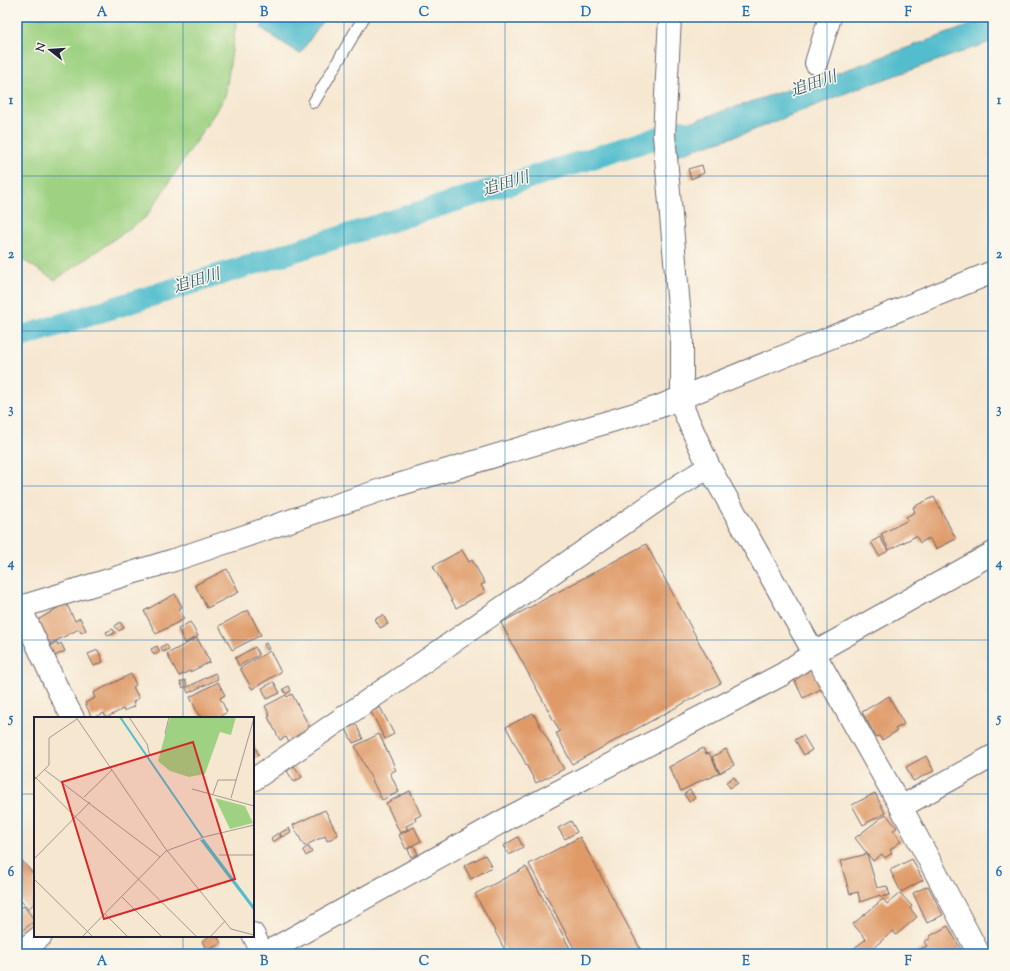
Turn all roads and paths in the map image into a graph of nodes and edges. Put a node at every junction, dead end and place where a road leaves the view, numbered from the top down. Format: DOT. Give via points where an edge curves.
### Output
graph roads {
  1 [pos="364,17"];
  2 [pos="670,17"];
  3 [pos="830,17"];
  4 [pos="816,63"];
  5 [pos="314,102"];
  6 [pos="993,272"];
  7 [pos="682,397"];
  8 [pos="709,467"];
  9 [pos="993,554"];
  10 [pos="19,608"];
  11 [pos="814,653"];
  12 [pos="72,717"];
  13 [pos="993,756"];
  14 [pos="254,779"];
  15 [pos="901,807"];
  16 [pos="254,936"];
  17 [pos="40,937"];
  18 [pos="993,947"];
  19 [pos="18,954"];
  20 [pos="264,954"];
  21 [pos="980,954"];
  1 -- 5 [label="lane"];
  2 -- 7 [label="street" via="664,135 682,341"];
  3 -- 4 [label="street"];
  6 -- 7 [label="street"];
  7 -- 8 [label="street" via="684,411"];
  7 -- 10 [label="street" via="658,407 381,490 174,560"];
  8 -- 11 [label="street"];
  8 -- 14 [label="street"];
  9 -- 11 [label="street"];
  10 -- 12 [label="street"];
  11 -- 15 [label="street"];
  11 -- 20 [label="street" via="783,674 512,816"];
  13 -- 15 [label="street"];
  15 -- 21 [label="street"];
  16 -- 20 [label="street"];
  17 -- 19 [label="street"];
  18 -- 21 [label="street"];
}
